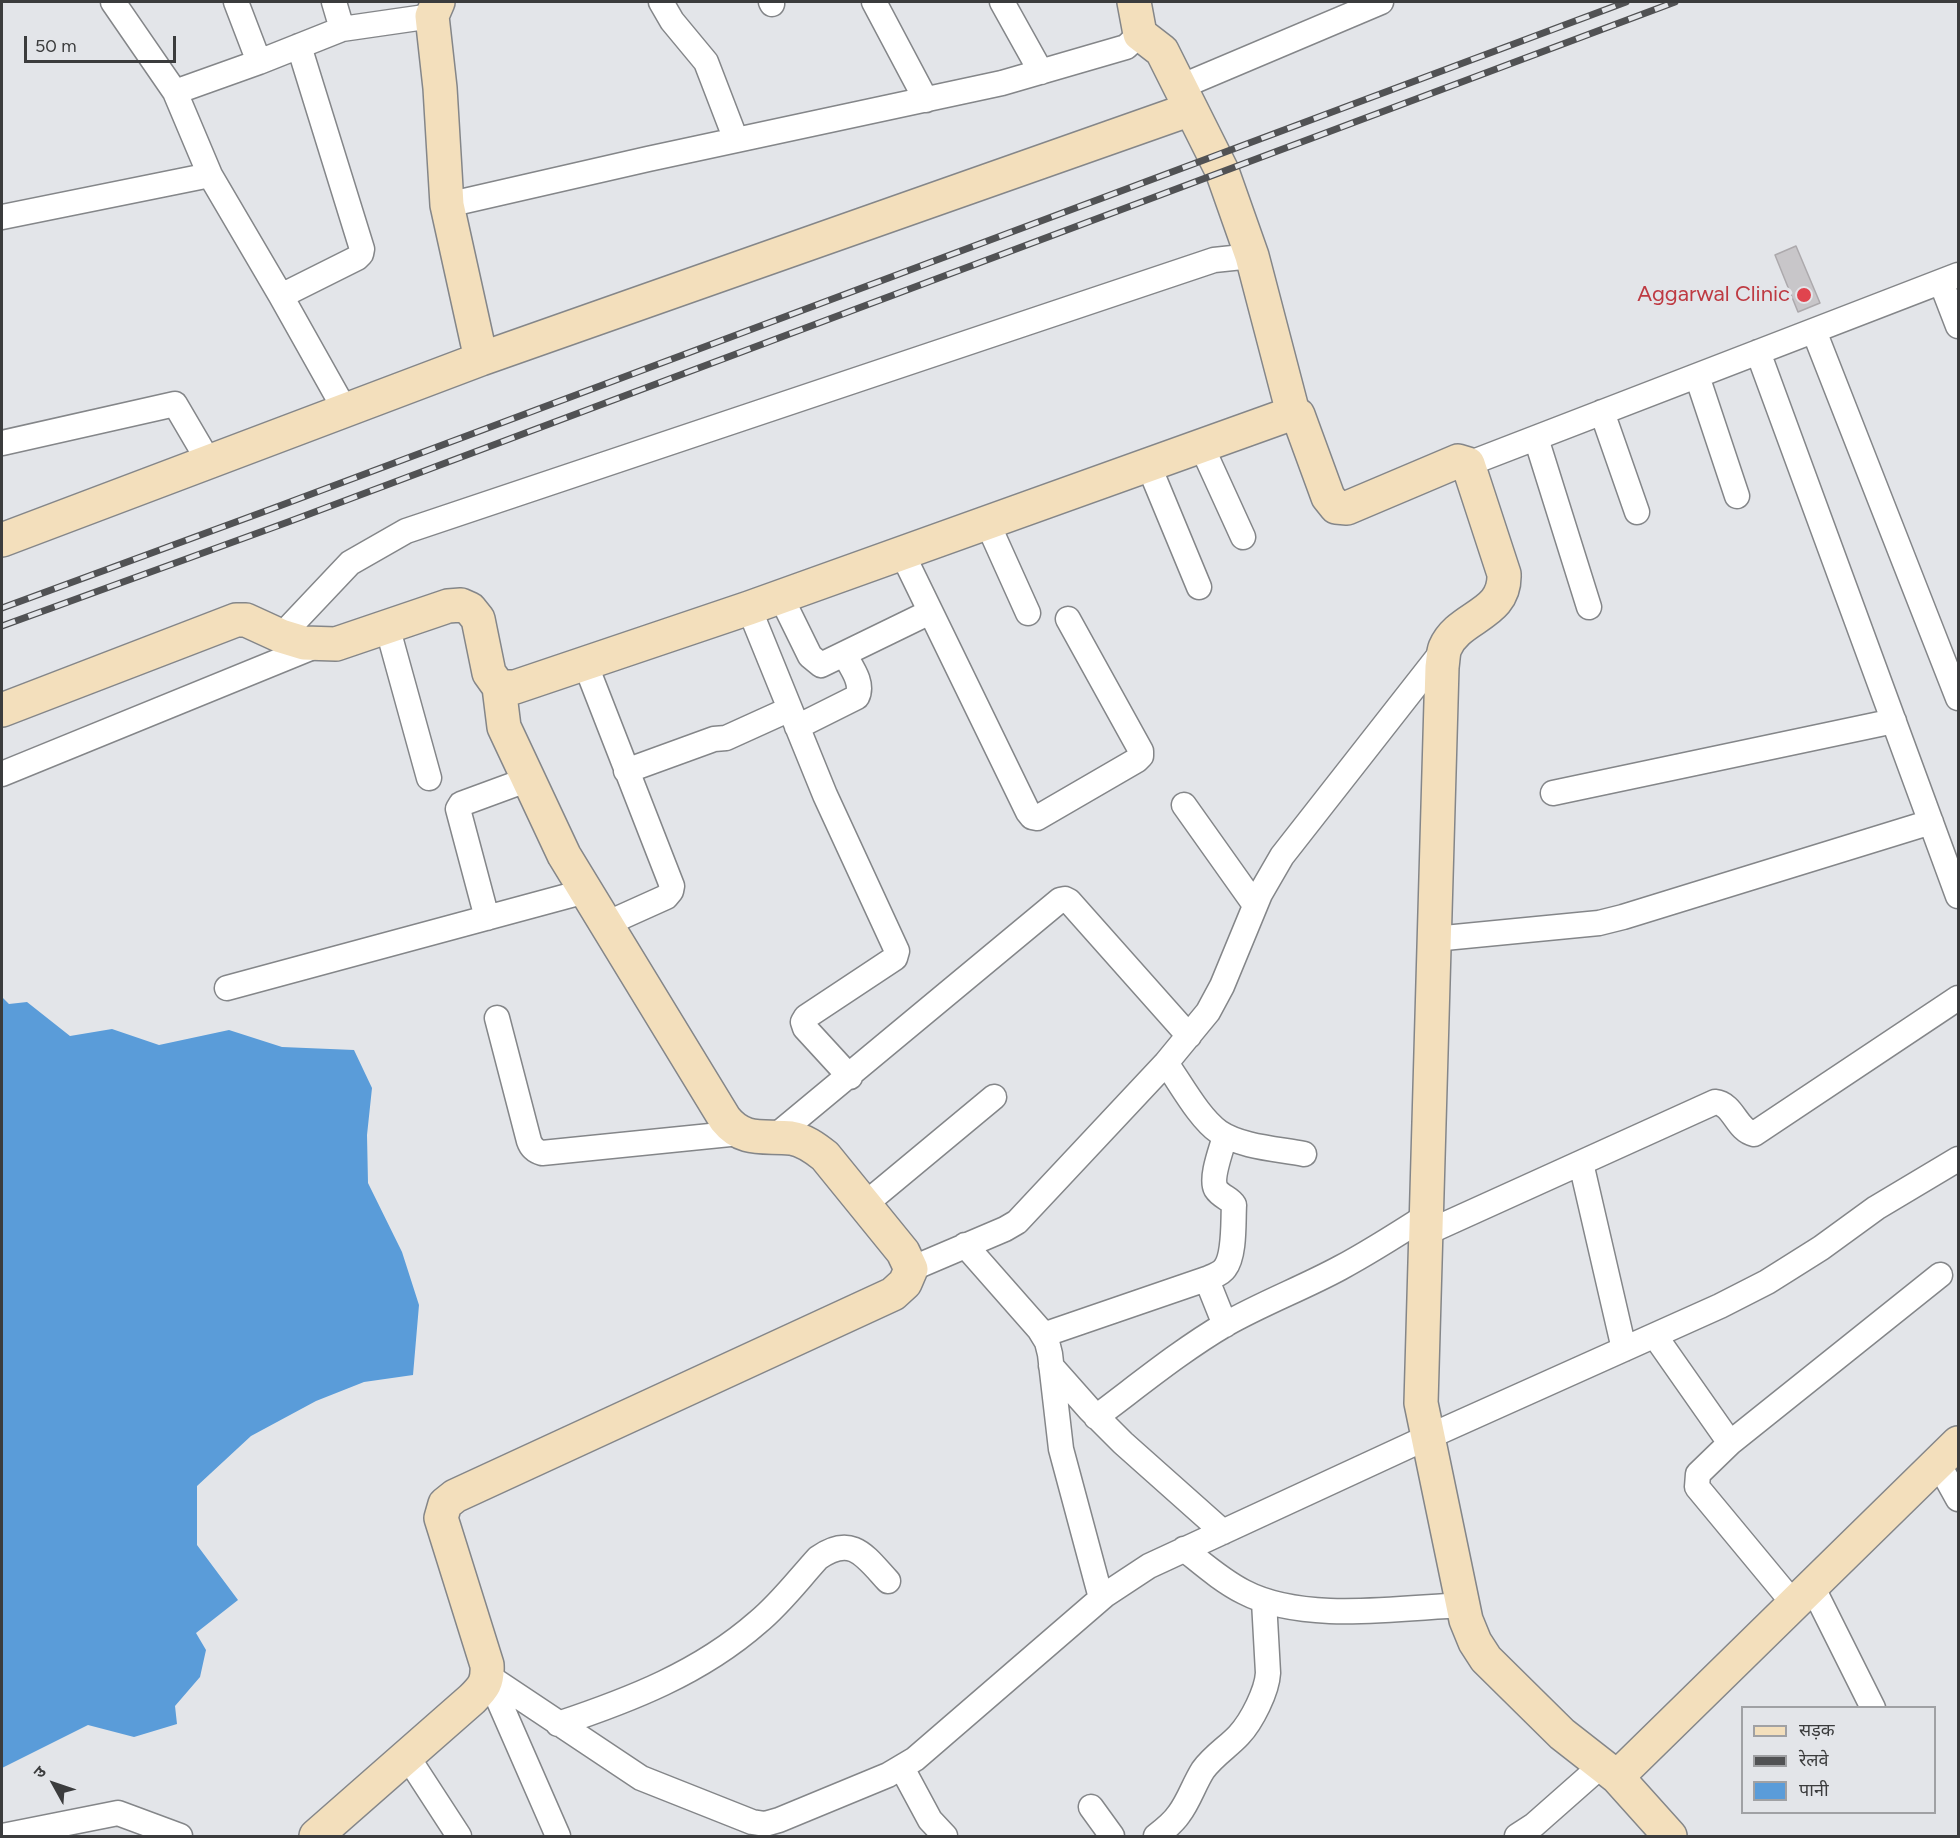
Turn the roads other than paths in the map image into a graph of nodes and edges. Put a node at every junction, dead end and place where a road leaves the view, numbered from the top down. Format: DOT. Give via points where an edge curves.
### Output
graph roads {
  1 [pos="113,2"];
  2 [pos="236,2"];
  3 [pos="334,2"];
  4 [pos="661,2"];
  5 [pos="874,2"];
  6 [pos="1002,2"];
  7 [pos="1381,2"];
  8 [pos="435,9"];
  9 [pos="1139,10"];
  10 [pos="342,29"];
  11 [pos="299,46"];
  12 [pos="259,62"];
  13 [pos="1041,72"];
  14 [pos="175,92"];
  15 [pos="1185,98"];
  16 [pos="926,100"];
  17 [pos="736,141"];
  18 [pos="210,175"];
  19 [pos="447,205"];
  20 [pos="2,217"];
  21 [pos="1252,256"];
  22 [pos="1950,279"];
  23 [pos="281,296"];
  24 [pos="1959,326"];
  25 [pos="1814,331"];
  26 [pos="1758,352"];
  27 [pos="482,359"];
  28 [pos="1697,376"];
  29 [pos="345,410"];
  30 [pos="1602,412"];
  31 [pos="1293,413"];
  32 [pos="1536,438"];
  33 [pos="2,443"];
  34 [pos="1201,445"];
  35 [pos="209,462"];
  36 [pos="1148,464"];
  37 [pos="1468,464"];
  38 [pos="1737,496"];
  39 [pos="1637,512"];
  40 [pos="987,522"];
  41 [pos="1243,537"];
  42 [pos="2,540"];
  43 [pos="902,553"];
  44 [pos="1199,587"];
  45 [pos="781,597"];
  46 [pos="1589,607"];
  47 [pos="749,608"];
  48 [pos="930,612"];
  49 [pos="1028,613"];
  50 [pos="1068,619"];
  51 [pos="387,626"];
  52 [pos="281,636"];
  53 [pos="318,645"];
  54 [pos="1445,648"];
  55 [pos="844,654"];
  56 [pos="585,663"];
  57 [pos="499,687"];
  58 [pos="1959,698"];
  59 [pos="2,710"];
  60 [pos="794,718"];
  61 [pos="1894,721"];
  62 [pos="626,771"];
  63 [pos="2,774"];
  64 [pos="429,778"];
  65 [pos="529,779"];
  66 [pos="1553,794"];
  67 [pos="1184,805"];
  68 [pos="1931,822"];
  69 [pos="586,891"];
  70 [pos="1959,896"];
  71 [pos="1255,905"];
  72 [pos="487,918"];
  73 [pos="606,924"];
  74 [pos="1434,939"];
  75 [pos="226,988"];
  76 [pos="1959,998"];
  77 [pos="497,1018"];
  78 [pos="1189,1036"];
  79 [pos="1166,1063"];
  80 [pos="849,1077"];
  81 [pos="994,1097"];
  82 [pos="740,1133"];
  83 [pos="1225,1136"];
  84 [pos="772,1139"];
  85 [pos="1304,1154"];
  86 [pos="1959,1159"];
  87 [pos="1581,1163"];
  88 [pos="864,1205"];
  89 [pos="1426,1225"];
  90 [pos="965,1245"];
  91 [pos="911,1269"];
  92 [pos="1940,1275"];
  93 [pos="1209,1278"];
  94 [pos="1225,1325"];
  95 [pos="1043,1335"];
  96 [pos="1655,1336"];
  97 [pos="1624,1349"];
  98 [pos="1051,1366"];
  99 [pos="1096,1417"];
  100 [pos="1428,1437"];
  101 [pos="1730,1443"];
  102 [pos="1948,1453"];
  103 [pos="1959,1499"];
  104 [pos="1223,1532"];
  105 [pos="1184,1550"];
  106 [pos="888,1581"];
  107 [pos="1803,1595"];
  108 [pos="1101,1598"];
  109 [pos="1264,1600"];
  110 [pos="1463,1605"];
  111 [pos="488,1676"];
  112 [pos="1872,1706"];
  113 [pos="558,1724"];
  114 [pos="407,1756"];
  115 [pos="902,1768"];
  116 [pos="1610,1771"];
  117 [pos="1091,1807"];
  118 [pos="784,1828"];
  119 [pos="1664,1834"];
  120 [pos="2,1836"];
  121 [pos="180,1836"];
  122 [pos="315,1836"];
  123 [pos="459,1836"];
  124 [pos="558,1836"];
  125 [pos="945,1836"];
  126 [pos="1112,1836"];
  127 [pos="1156,1836"];
  128 [pos="1517,1836"];
  1 -- 14 [label="street"];
  2 -- 12 [label="street"];
  3 -- 10 [label="street"];
  4 -- 17 [label="street" via="706,62"];
  5 -- 16 [label="street"];
  6 -- 13 [label="street"];
  7 -- 15 [label="street"];
  8 -- 10 [label="street"];
  8 -- 19 [label="main road"];
  9 -- 13 [label="street" via="1126,47"];
  9 -- 15 [label="main road"];
  10 -- 11 [label="street"];
  11 -- 12 [label="street"];
  11 -- 23 [label="street" via="362,249 357,258"];
  12 -- 14 [label="street"];
  13 -- 16 [label="street"];
  14 -- 18 [label="street"];
  15 -- 21 [label="main road" via="1222,171"];
  15 -- 27 [label="main road"];
  16 -- 17 [label="street"];
  17 -- 19 [label="street"];
  18 -- 20 [label="street"];
  18 -- 23 [label="street"];
  19 -- 27 [label="main road"];
  21 -- 31 [label="main road"];
  21 -- 52 [label="street" via="1214,260 406,531 350,563"];
  22 -- 24 [label="street"];
  22 -- 25 [label="street"];
  23 -- 29 [label="street"];
  25 -- 26 [label="street"];
  25 -- 58 [label="street"];
  26 -- 28 [label="street"];
  26 -- 61 [label="street"];
  27 -- 29 [label="main road"];
  28 -- 30 [label="street"];
  28 -- 38 [label="street"];
  29 -- 35 [label="main road"];
  30 -- 32 [label="street"];
  30 -- 39 [label="street"];
  31 -- 34 [label="main road"];
  31 -- 37 [label="main road" via="1298,415 1328,497 1336,507 1347,508 1458,461"];
  32 -- 37 [label="street"];
  32 -- 46 [label="street"];
  33 -- 35 [label="street" via="175,404"];
  34 -- 36 [label="main road"];
  34 -- 41 [label="street"];
  35 -- 42 [label="main road"];
  36 -- 40 [label="main road"];
  36 -- 44 [label="street"];
  37 -- 54 [label="main road" via="1505,586 1498,600 1455,634"];
  40 -- 43 [label="main road"];
  40 -- 49 [label="street"];
  43 -- 45 [label="main road"];
  43 -- 48 [label="street"];
  45 -- 47 [label="main road"];
  45 -- 55 [label="street" via="817,663 821,665"];
  47 -- 56 [label="main road"];
  47 -- 60 [label="street"];
  48 -- 50 [label="street" via="1028,812 1037,818 1141,756"];
  48 -- 55 [label="street"];
  51 -- 53 [label="main road" via="336,644"];
  51 -- 57 [label="main road" via="448,606 470,609 477,619 489,673"];
  51 -- 64 [label="street"];
  52 -- 53 [label="main road"];
  52 -- 59 [label="main road" via="246,620 236,620"];
  53 -- 63 [label="street"];
  54 -- 71 [label="street" via="1294,840"];
  54 -- 74 [label="main road"];
  55 -- 60 [label="street" via="860,684 857,697"];
  56 -- 57 [label="main road" via="515,687"];
  56 -- 62 [label="street"];
  57 -- 65 [label="main road" via="504,727"];
  60 -- 62 [label="street" via="714,739"];
  60 -- 80 [label="street" via="897,954 803,1022"];
  61 -- 66 [label="street"];
  61 -- 68 [label="street"];
  62 -- 73 [label="street" via="672,889 666,897"];
  65 -- 69 [label="main road" via="564,855"];
  65 -- 72 [label="street" via="462,804 458,809"];
  67 -- 71 [label="street"];
  68 -- 70 [label="street"];
  68 -- 74 [label="street" via="1623,918"];
  69 -- 72 [label="street"];
  69 -- 73 [label="main road"];
  71 -- 78 [label="street" via="1222,986"];
  72 -- 75 [label="street"];
  73 -- 82 [label="main road" via="725,1119"];
  74 -- 89 [label="main road"];
  76 -- 87 [label="street" via="1754,1134 1746,1131 1726,1106 1715,1102"];
  77 -- 82 [label="street" via="529,1141 537,1152"];
  78 -- 79 [label="street"];
  78 -- 80 [label="street" via="1065,899"];
  79 -- 83 [label="street" via="1200,1111"];
  79 -- 90 [label="street" via="1027,1213 1005,1229"];
  80 -- 84 [label="street"];
  81 -- 88 [label="street"];
  82 -- 84 [label="main road"];
  83 -- 85 [label="street"];
  83 -- 93 [label="street" via="1214,1180 1217,1191 1234,1205 1230,1259 1223,1271"];
  84 -- 88 [label="main road" via="792,1138 815,1148"];
  86 -- 96 [label="street" via="1876,1208 1767,1282"];
  87 -- 89 [label="street"];
  87 -- 97 [label="street"];
  88 -- 91 [label="main road" via="903,1252"];
  89 -- 94 [label="street" via="1385,1242"];
  89 -- 100 [label="main road" via="1421,1403"];
  90 -- 91 [label="street"];
  90 -- 95 [label="street"];
  91 -- 111 [label="main road" via="905,1283 893,1294 445,1504 441,1518"];
  92 -- 101 [label="street"];
  93 -- 94 [label="street"];
  93 -- 95 [label="street"];
  94 -- 99 [label="street"];
  95 -- 98 [label="street"];
  96 -- 97 [label="street"];
  96 -- 101 [label="street"];
  97 -- 100 [label="street"];
  98 -- 99 [label="street"];
  98 -- 108 [label="street" via="1061,1449"];
  99 -- 104 [label="street"];
  100 -- 104 [label="street"];
  100 -- 110 [label="main road"];
  101 -- 107 [label="street" via="1698,1474 1697,1487"];
  102 -- 103 [label="street"];
  102 -- 107 [label="main road"];
  104 -- 105 [label="street"];
  105 -- 108 [label="street" via="1138,1572"];
  105 -- 109 [label="street" via="1244,1593"];
  106 -- 113 [label="street" via="854,1548 829,1550 760,1621 713,1654 654,1689"];
  107 -- 112 [label="street"];
  107 -- 116 [label="main road"];
  108 -- 115 [label="street"];
  109 -- 110 [label="street" via="1311,1610 1339,1611"];
  109 -- 127 [label="street" via="1268,1673 1264,1695 1240,1734 1204,1768 1180,1813"];
  110 -- 116 [label="main road" via="1475,1642 1486,1659 1562,1734"];
  111 -- 113 [label="street"];
  111 -- 114 [label="main road" via="472,1699"];
  111 -- 124 [label="street"];
  113 -- 118 [label="street" via="640,1778 759,1824"];
  114 -- 122 [label="main road"];
  114 -- 123 [label="street"];
  115 -- 118 [label="street"];
  115 -- 125 [label="street" via="930,1820"];
  116 -- 119 [label="main road"];
  116 -- 128 [label="street"];
  117 -- 126 [label="street"];
  120 -- 121 [label="street" via="118,1813"];
}
